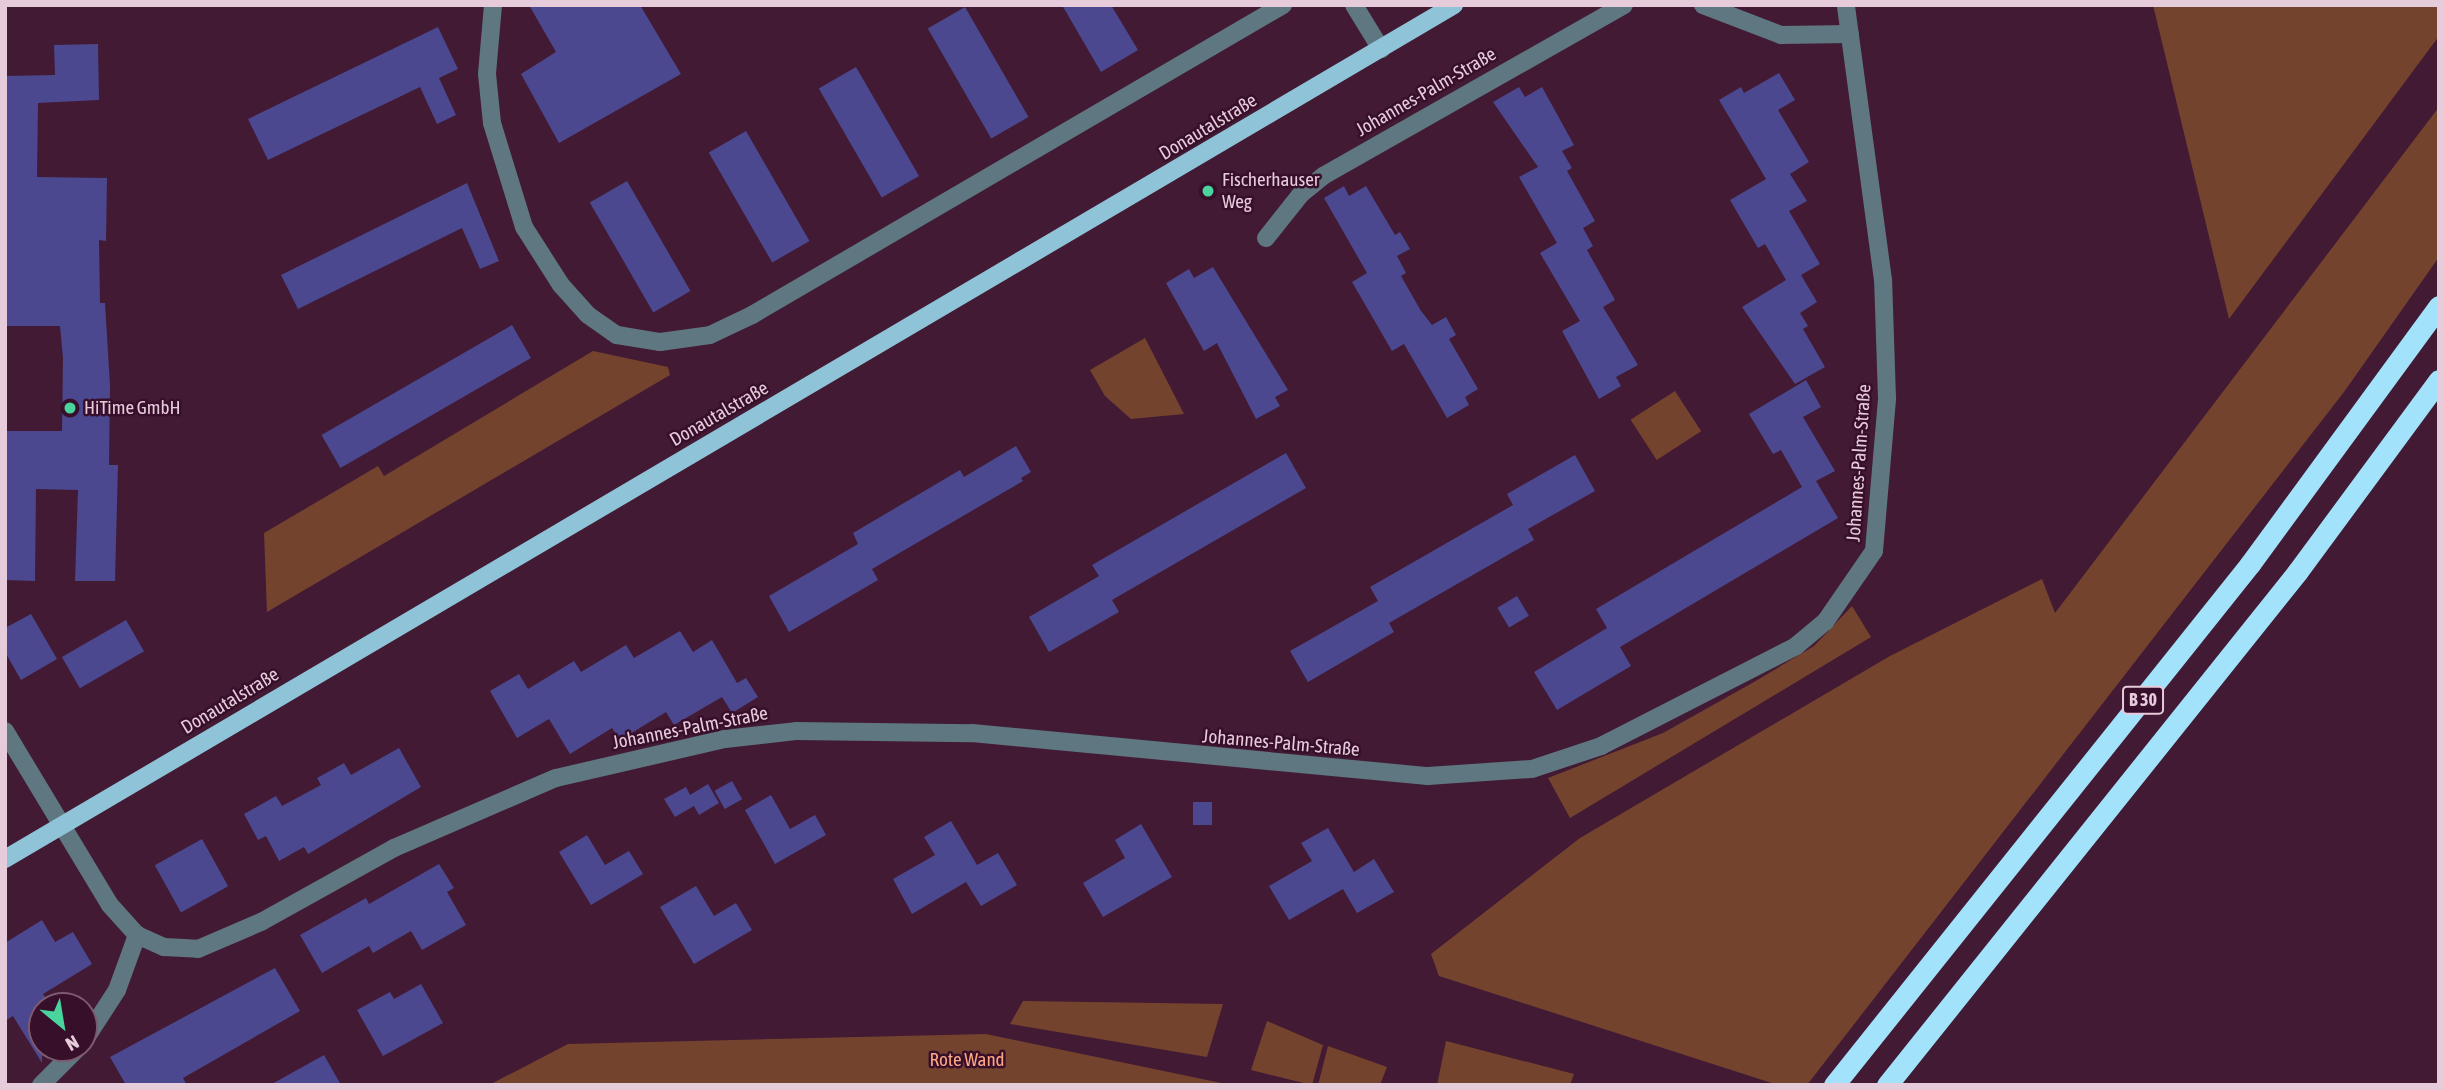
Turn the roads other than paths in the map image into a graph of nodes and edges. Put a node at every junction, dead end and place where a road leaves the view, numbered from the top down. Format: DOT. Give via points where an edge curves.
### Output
graph roads {
  1 [pos="493,5"];
  2 [pos="1283,5"];
  3 [pos="1354,5"];
  4 [pos="1454,5"];
  5 [pos="1624,5"];
  6 [pos="1703,5"];
  7 [pos="1846,5"];
  8 [pos="1850,34"];
  9 [pos="1381,49"];
  10 [pos="1266,238"];
  11 [pos="2439,306"];
  12 [pos="2439,380"];
  13 [pos="5,731"];
  14 [pos="62,825"];
  15 [pos="5,859"];
  16 [pos="138,934"];
  17 [pos="98,1019"];
  18 [pos="64,1062"];
  19 [pos="41,1085"];
  20 [pos="1834,1085"];
  21 [pos="1886,1085"];
  1 -- 2 [label="street" via="487,74 492,123 527,233 570,297 608,331 660,342 710,335 752,315"];
  3 -- 9 [label="street"];
  4 -- 9 [label="main road, Donautalstraße"];
  5 -- 10 [label="street, Johannes-Palm-Straße" via="1323,176 1301,194"];
  6 -- 8 [label="street" via="1781,36"];
  7 -- 8 [label="street, Johannes-Palm-Straße"];
  8 -- 16 [label="street, Johannes-Palm-Straße" via="1883,280 1887,398 1874,551 1825,622 1796,646 1601,746 1532,769 1428,776 972,733 796,731 725,739 556,778 394,848 254,925 198,949 164,947"];
  9 -- 14 [label="main road, Donautalstraße"];
  11 -- 20 [label="highway, B 30" via="2250,564"];
  12 -- 21 [label="highway, B 30" via="2298,571"];
  13 -- 14 [label="street, Johannes-Palm-Straße"];
  14 -- 15 [label="main road, Donautalstraße"];
  14 -- 16 [label="street, Johannes-Palm-Straße" via="110,905"];
  16 -- 17 [label="street" via="117,990"];
  18 -- 19 [label="street"];
}
